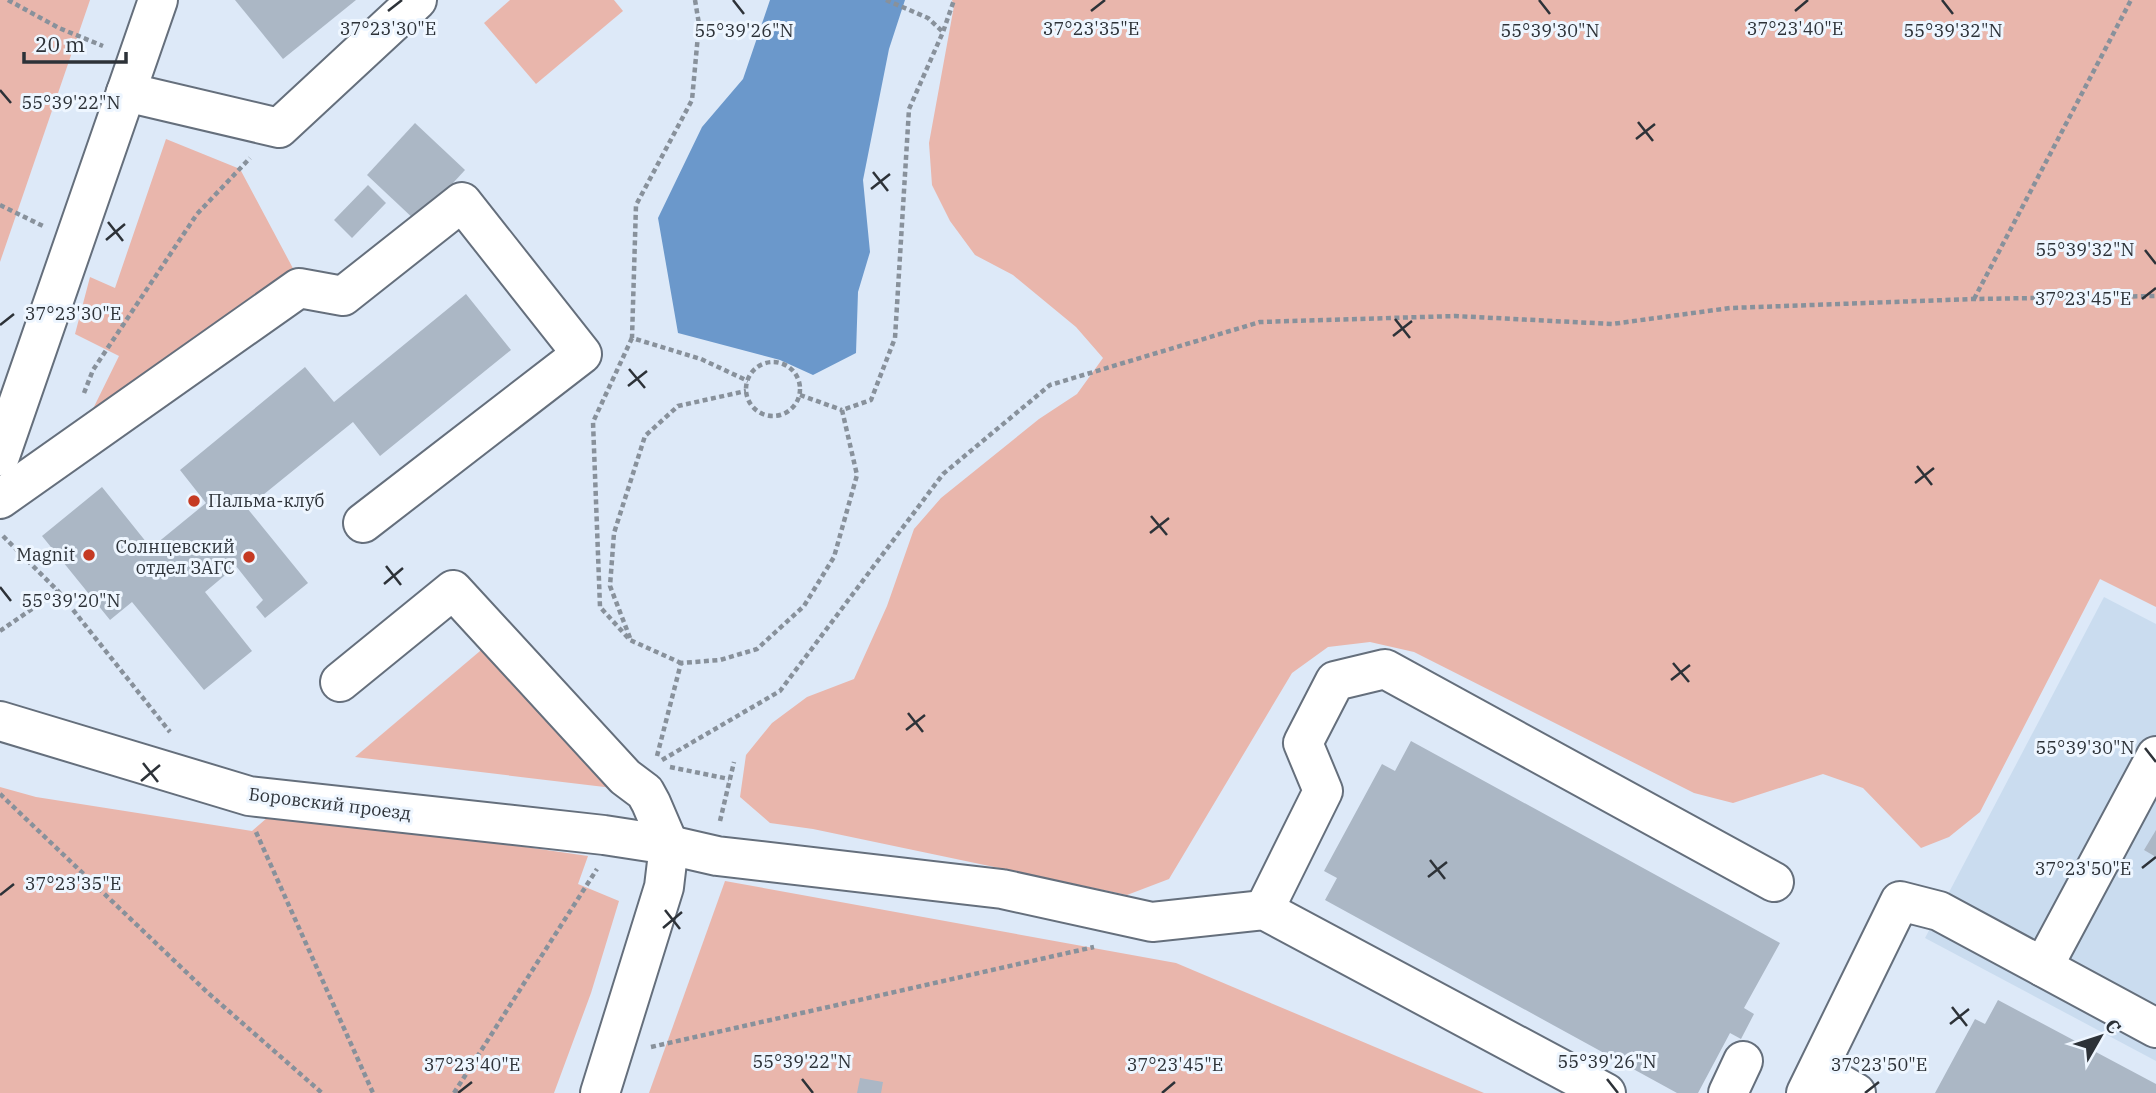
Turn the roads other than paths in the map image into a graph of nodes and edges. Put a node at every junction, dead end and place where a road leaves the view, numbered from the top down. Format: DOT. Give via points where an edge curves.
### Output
graph roads {
  1 [pos="158,0"];
  2 [pos="417,0"];
  3 [pos="126,92"];
  4 [pos="0,456"];
  5 [pos="0,499"];
  6 [pos="363,523"];
  7 [pos="340,682"];
  8 [pos="0,721"];
  9 [pos="2156,756"];
  10 [pos="669,845"];
  11 [pos="1773,883"];
  12 [pos="1264,910"];
  13 [pos="2043,967"];
  14 [pos="2156,1028"];
  15 [pos="1812,1082"];
  16 [pos="600,1093"];
  17 [pos="1606,1093"];
  18 [pos="1856,1093"];
  1 -- 3 [label="street"];
  2 -- 3 [label="street" via="279,128"];
  3 -- 4 [label="street"];
  5 -- 6 [label="street" via="299,288 343,296 462,202 582,354"];
  7 -- 10 [label="street" via="453,590 625,777 645,792"];
  8 -- 10 [label="street, Боровский проезд" via="249,796"];
  9 -- 13 [label="street"];
  10 -- 12 [label="street, Боровский проезд" via="717,856 1002,889 1152,922"];
  10 -- 16 [label="street" via="664,887"];
  11 -- 12 [label="street" via="1385,669 1335,681 1308,733 1303,743 1323,791"];
  12 -- 17 [label="street"];
  13 -- 14 [label="street"];
  13 -- 15 [label="street" via="1939,911 1900,901"];
  15 -- 18 [label="street"];
}
